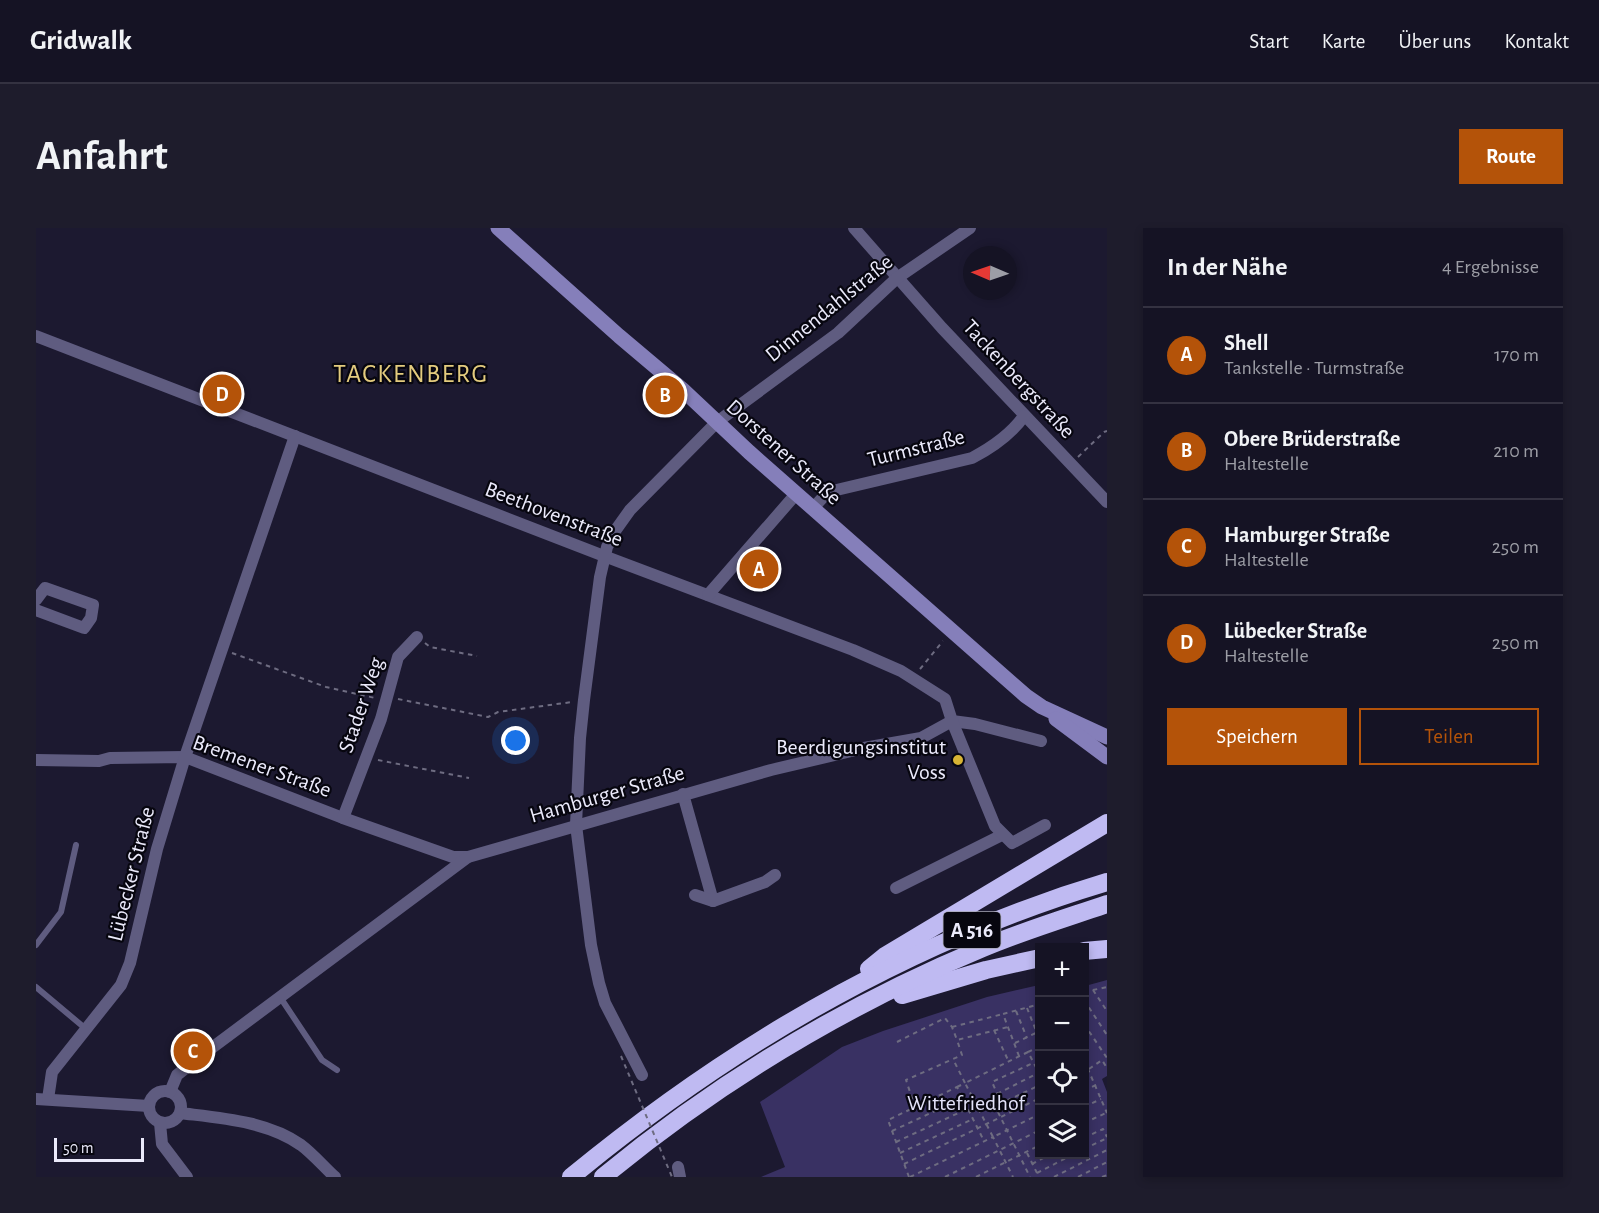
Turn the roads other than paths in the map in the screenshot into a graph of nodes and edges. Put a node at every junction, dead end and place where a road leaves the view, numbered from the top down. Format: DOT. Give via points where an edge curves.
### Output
graph roads {
  1 [pos="498,228"];
  2 [pos="854,228"];
  3 [pos="970,228"];
  4 [pos="897,278"];
  5 [pos="36,336"];
  6 [pos="1024,416"];
  7 [pos="717,422"];
  8 [pos="295,436"];
  9 [pos="796,494"];
  10 [pos="1107,502"];
  11 [pos="813,508"];
  12 [pos="604,556"];
  13 [pos="708,596"];
  14 [pos="36,600"];
  15 [pos="36,610"];
  16 [pos="417,637"];
  17 [pos="1042,707"];
  18 [pos="952,721"];
  19 [pos="1107,737"];
  20 [pos="1041,741"];
  21 [pos="185,757"];
  22 [pos="1107,758"];
  23 [pos="36,760"];
  24 [pos="683,794"];
  25 [pos="343,818"];
  26 [pos="1107,823"];
  27 [pos="576,825"];
  28 [pos="1045,825"];
  29 [pos="1002,835"];
  30 [pos="76,845"];
  31 [pos="468,857"];
  32 [pos="775,875"];
  33 [pos="1107,882"];
  34 [pos="896,888"];
  35 [pos="694,895"];
  36 [pos="712,901"];
  37 [pos="1107,904"];
  38 [pos="36,945"];
  39 [pos="1107,949"];
  40 [pos="1089,951"];
  41 [pos="1035,959"];
  42 [pos="36,987"];
  43 [pos="842,992"];
  44 [pos="279,997"];
  45 [pos="852,1010"];
  46 [pos="86,1030"];
  47 [pos="337,1070"];
  48 [pos="642,1075"];
  49 [pos="170,1092"];
  50 [pos="42,1099"];
  51 [pos="149,1106"];
  52 [pos="180,1113"];
  53 [pos="160,1123"];
  54 [pos="187,1177"];
  55 [pos="335,1177"];
  56 [pos="571,1177"];
  57 [pos="603,1177"];
  1 -- 7 [label="main road, Dorstener Straße"];
  2 -- 4 [label="street, Tackenbergstraße"];
  3 -- 4 [label="street, Dinnendahlstraße"];
  4 -- 6 [label="street, Tackenbergstraße"];
  4 -- 7 [label="street, Dinnendahlstraße" via="838,333"];
  5 -- 8 [label="street, Beethovenstraße"];
  6 -- 10 [label="street, Tackenbergstraße"];
  6 -- 11 [label="street, Turmstraße" via="1018,425 972,458 828,492"];
  7 -- 9 [label="main road, Dorstener Straße"];
  7 -- 12 [label="street, Dinnendahlstraße" via="630,510 610,539"];
  8 -- 12 [label="street, Beethovenstraße"];
  8 -- 21 [label="street, Lübecker Straße"];
  9 -- 11 [label="main road, Dorstener Straße"];
  9 -- 13 [label="street"];
  11 -- 17 [label="main road, Dorstener Straße"];
  12 -- 13 [label="street, Beethovenstraße"];
  12 -- 27 [label="street, Dinnendahlstraße" via="582,719"];
  13 -- 18 [label="street, Beethovenstraße" via="901,671 945,699"];
  14 -- 15 [label="street" via="45,588 93,604 91,618 84,627"];
  16 -- 25 [label="street, Stader Weg" via="398,657 381,718"];
  17 -- 19 [label="main road, Dorstener Straße"];
  17 -- 22 [label="main road, Dorstener Straße"];
  18 -- 20 [label="street"];
  18 -- 24 [label="street, Hamburger Straße" via="921,738 864,748"];
  18 -- 29 [label="street, Beethovenstraße"];
  21 -- 23 [label="street, Bremener Straße"];
  21 -- 25 [label="street, Bremener Straße"];
  21 -- 46 [label="street, Lübecker Straße" via="157,849 130,963 122,985"];
  24 -- 27 [label="street, Hamburger Straße"];
  24 -- 36 [label="street"];
  25 -- 31 [label="street, Bremener Straße" via="453,857"];
  26 -- 43 [label="highway" via="885,956"];
  27 -- 31 [label="street, Hamburger Straße"];
  27 -- 48 [label="street, Dinnendahlstraße" via="599,983 605,1003"];
  28 -- 29 [label="street" via="1012,843"];
  29 -- 34 [label="street"];
  30 -- 38 [label="lane" via="61,912"];
  31 -- 44 [label="street, Hamburger Straße"];
  32 -- 36 [label="street"];
  33 -- 43 [label="highway, A 516" via="979,927"];
  35 -- 36 [label="street"];
  37 -- 45 [label="highway, A 516" via="985,946"];
  39 -- 40 [label="highway"];
  41 -- 45 [label="highway"];
  42 -- 46 [label="lane"];
  43 -- 56 [label="highway, A 516" via="685,1089"];
  44 -- 47 [label="lane" via="322,1060"];
  44 -- 49 [label="street, Hamburger Straße" via="177,1075"];
  45 -- 57 [label="highway, A 516" via="720,1089"];
  46 -- 50 [label="street, Lübecker Straße" via="52,1072"];
  49 -- 51 [label="street" via="156,1094"];
  49 -- 52 [label="street" via="178,1099"];
  50 -- 51 [label="street"];
  51 -- 53 [label="street" via="152,1117"];
  52 -- 53 [label="street" via="171,1121"];
  52 -- 55 [label="street" via="232,1120 278,1134 301,1145"];
  53 -- 54 [label="street" via="162,1144"];
}
